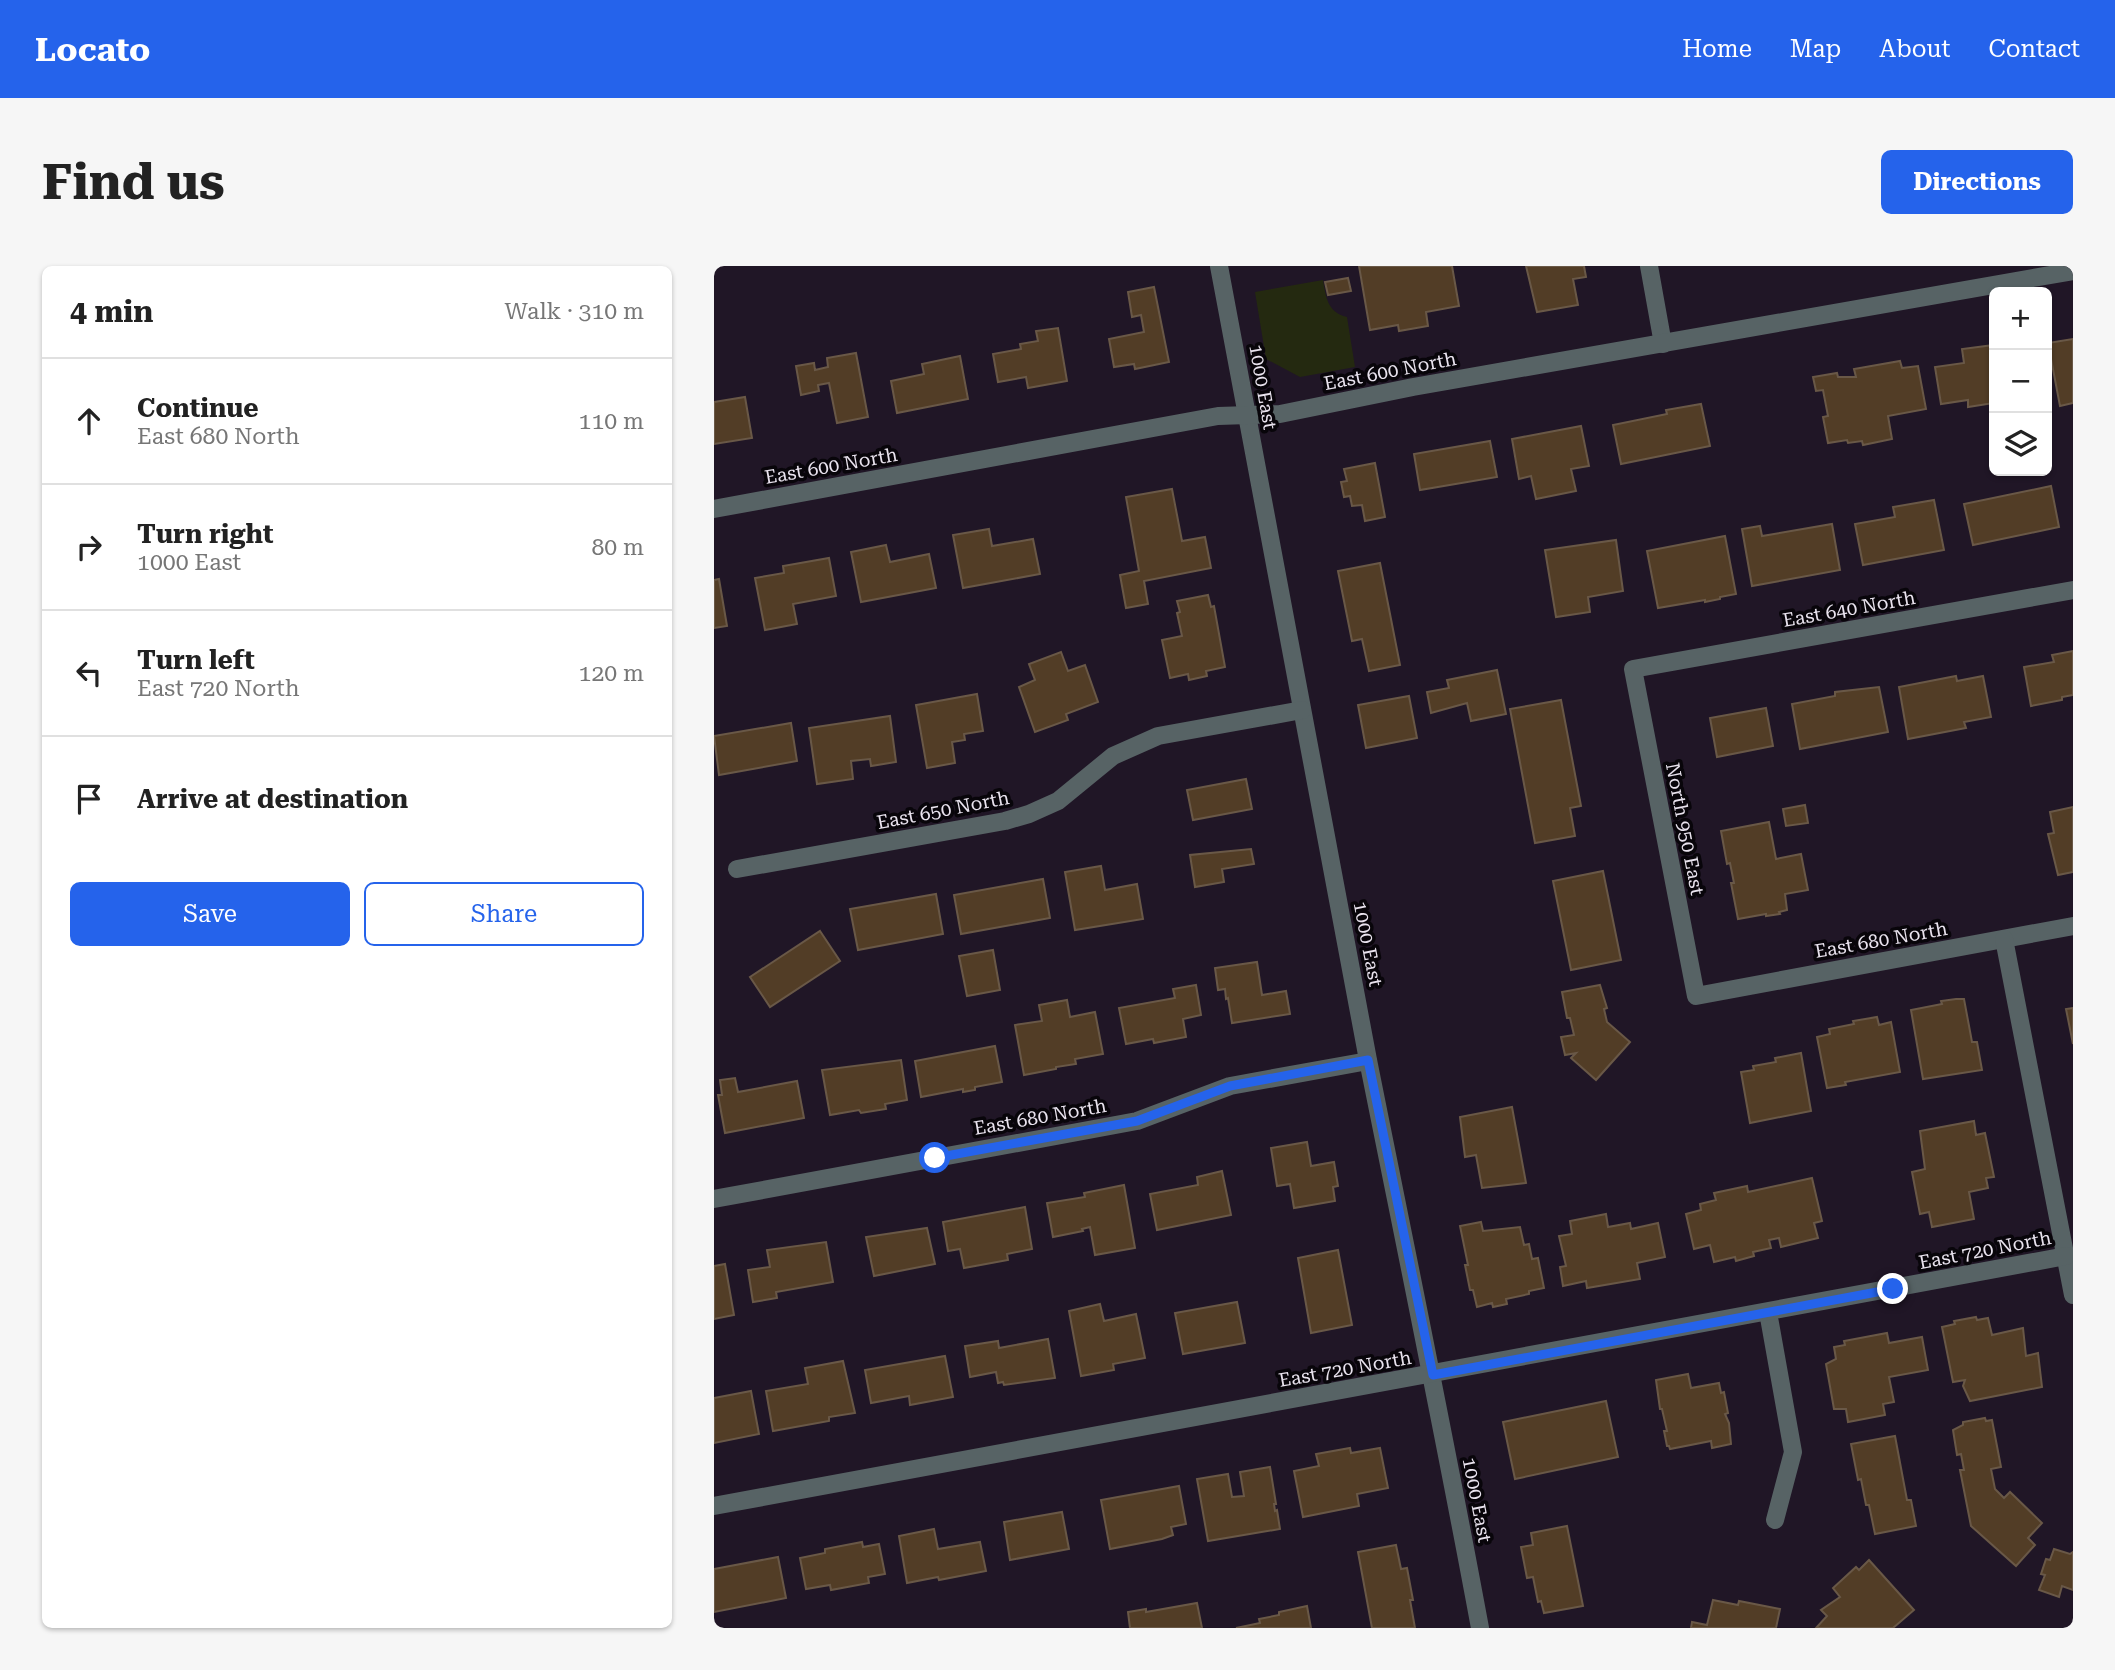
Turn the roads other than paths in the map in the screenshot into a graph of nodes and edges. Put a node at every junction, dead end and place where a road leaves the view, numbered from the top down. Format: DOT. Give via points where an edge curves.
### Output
graph roads {
  1 [pos="1219,266"];
  2 [pos="1648,266"];
  3 [pos="2039,271"];
  4 [pos="2073,271"];
  5 [pos="1663,344"];
  6 [pos="1247,415"];
  7 [pos="714,509"];
  8 [pos="2073,590"];
  9 [pos="1633,670"];
  10 [pos="1302,710"];
  11 [pos="737,869"];
  12 [pos="2073,926"];
  13 [pos="2004,939"];
  14 [pos="1696,996"];
  15 [pos="1368,1060"];
  16 [pos="714,1199"];
  17 [pos="2066,1256"];
  18 [pos="2073,1295"];
  19 [pos="1768,1312"];
  20 [pos="1433,1375"];
  21 [pos="714,1506"];
  22 [pos="1776,1520"];
  23 [pos="1480,1628"];
  1 -- 6 [label="street, 1000 East"];
  2 -- 5 [label="street"];
  3 -- 4 [label="street, East 600 North"];
  3 -- 5 [label="street, East 600 North"];
  5 -- 6 [label="street, East 600 North" via="1280,414"];
  6 -- 7 [label="street, East 600 North" via="1219,416"];
  6 -- 10 [label="street, 1000 East"];
  8 -- 9 [label="street, East 640 North"];
  9 -- 14 [label="street, North 950 East"];
  10 -- 11 [label="street, East 650 North" via="1158,736 1113,756 1058,801 1005,821"];
  10 -- 15 [label="street, 1000 East"];
  12 -- 13 [label="street, East 680 North"];
  13 -- 14 [label="street, East 680 North"];
  13 -- 17 [label="street"];
  15 -- 16 [label="street, East 680 North" via="1230,1086 1137,1121"];
  15 -- 20 [label="street, 1000 East"];
  17 -- 18 [label="street"];
  17 -- 19 [label="street, East 720 North"];
  19 -- 20 [label="street, East 720 North"];
  19 -- 22 [label="street" via="1793,1452"];
  20 -- 21 [label="street, East 720 North"];
  20 -- 23 [label="street, 1000 East"];
}
